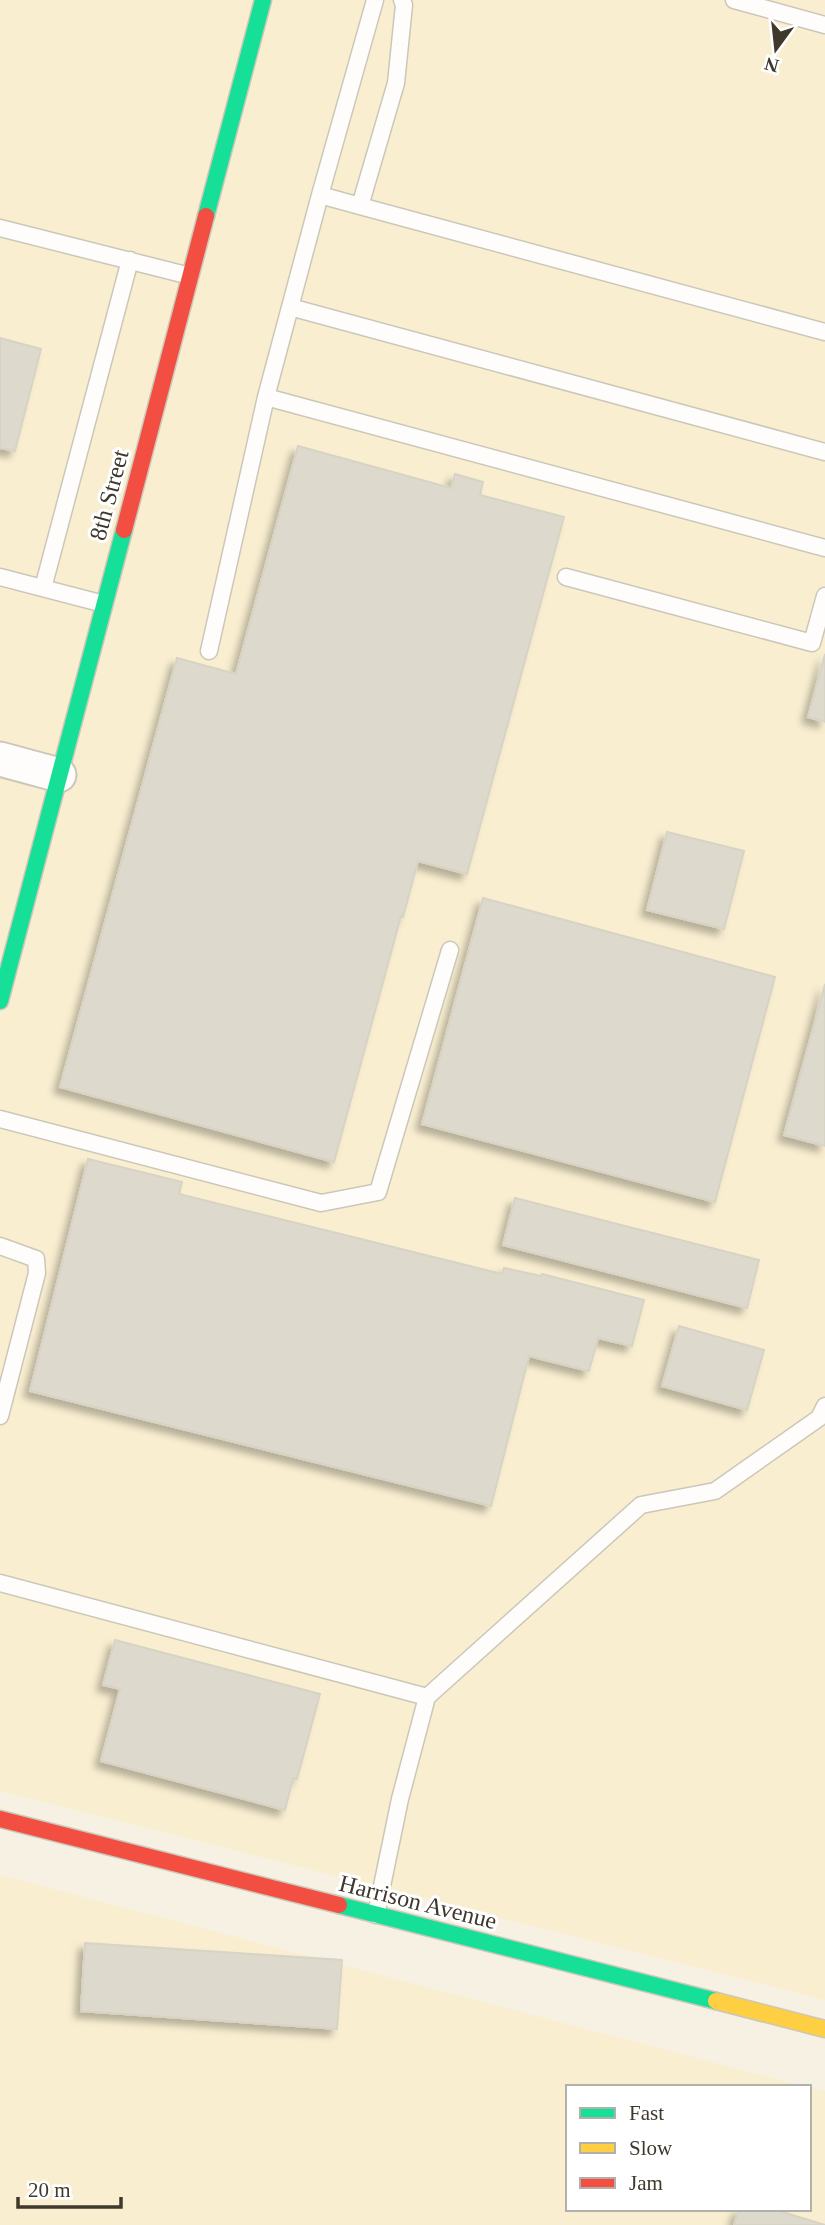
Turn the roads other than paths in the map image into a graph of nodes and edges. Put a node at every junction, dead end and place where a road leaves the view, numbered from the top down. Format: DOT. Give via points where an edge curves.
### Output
graph roads {
  1 [pos="263,0"];
  2 [pos="375,0"];
  3 [pos="402,0"];
  4 [pos="734,0"];
  5 [pos="825,25"];
  6 [pos="320,195"];
  7 [pos="360,206"];
  8 [pos="0,228"];
  9 [pos="130,260"];
  10 [pos="190,276"];
  11 [pos="290,307"];
  12 [pos="825,332"];
  13 [pos="266,397"];
  14 [pos="825,452"];
  15 [pos="825,548"];
  16 [pos="0,577"];
  17 [pos="566,577"];
  18 [pos="43,589"];
  19 [pos="825,596"];
  20 [pos="104,604"];
  21 [pos="209,650"];
  22 [pos="0,759"];
  23 [pos="59,775"];
  24 [pos="450,950"];
  25 [pos="0,1001"];
  26 [pos="0,1119"];
  27 [pos="0,1246"];
  28 [pos="825,1406"];
  29 [pos="0,1416"];
  30 [pos="0,1583"];
  31 [pos="427,1697"];
  32 [pos="0,1819"];
  33 [pos="376,1915"];
  34 [pos="825,2029"];
  1 -- 10 [label="street, 8th Street"];
  2 -- 6 [label="lane"];
  3 -- 7 [label="lane" via="396,83"];
  4 -- 5 [label="lane"];
  6 -- 7 [label="lane"];
  6 -- 11 [label="lane"];
  7 -- 12 [label="lane"];
  8 -- 9 [label="lane"];
  9 -- 10 [label="lane"];
  9 -- 18 [label="lane"];
  10 -- 20 [label="street, 8th Street"];
  11 -- 13 [label="lane"];
  11 -- 14 [label="lane"];
  13 -- 15 [label="lane"];
  13 -- 21 [label="lane"];
  16 -- 18 [label="lane"];
  17 -- 19 [label="lane" via="812,643"];
  18 -- 20 [label="lane"];
  20 -- 23 [label="street, 8th Street"];
  22 -- 23 [label="street"];
  23 -- 25 [label="street, 8th Street"];
  24 -- 26 [label="lane" via="378,1192 321,1203"];
  27 -- 29 [label="lane" via="36,1259 37,1273"];
  28 -- 31 [label="lane" via="819,1418 715,1491 641,1505"];
  30 -- 31 [label="lane"];
  31 -- 33 [label="lane"];
  32 -- 33 [label="street, Harrison Avenue"];
  33 -- 34 [label="street, Harrison Avenue"];
}
